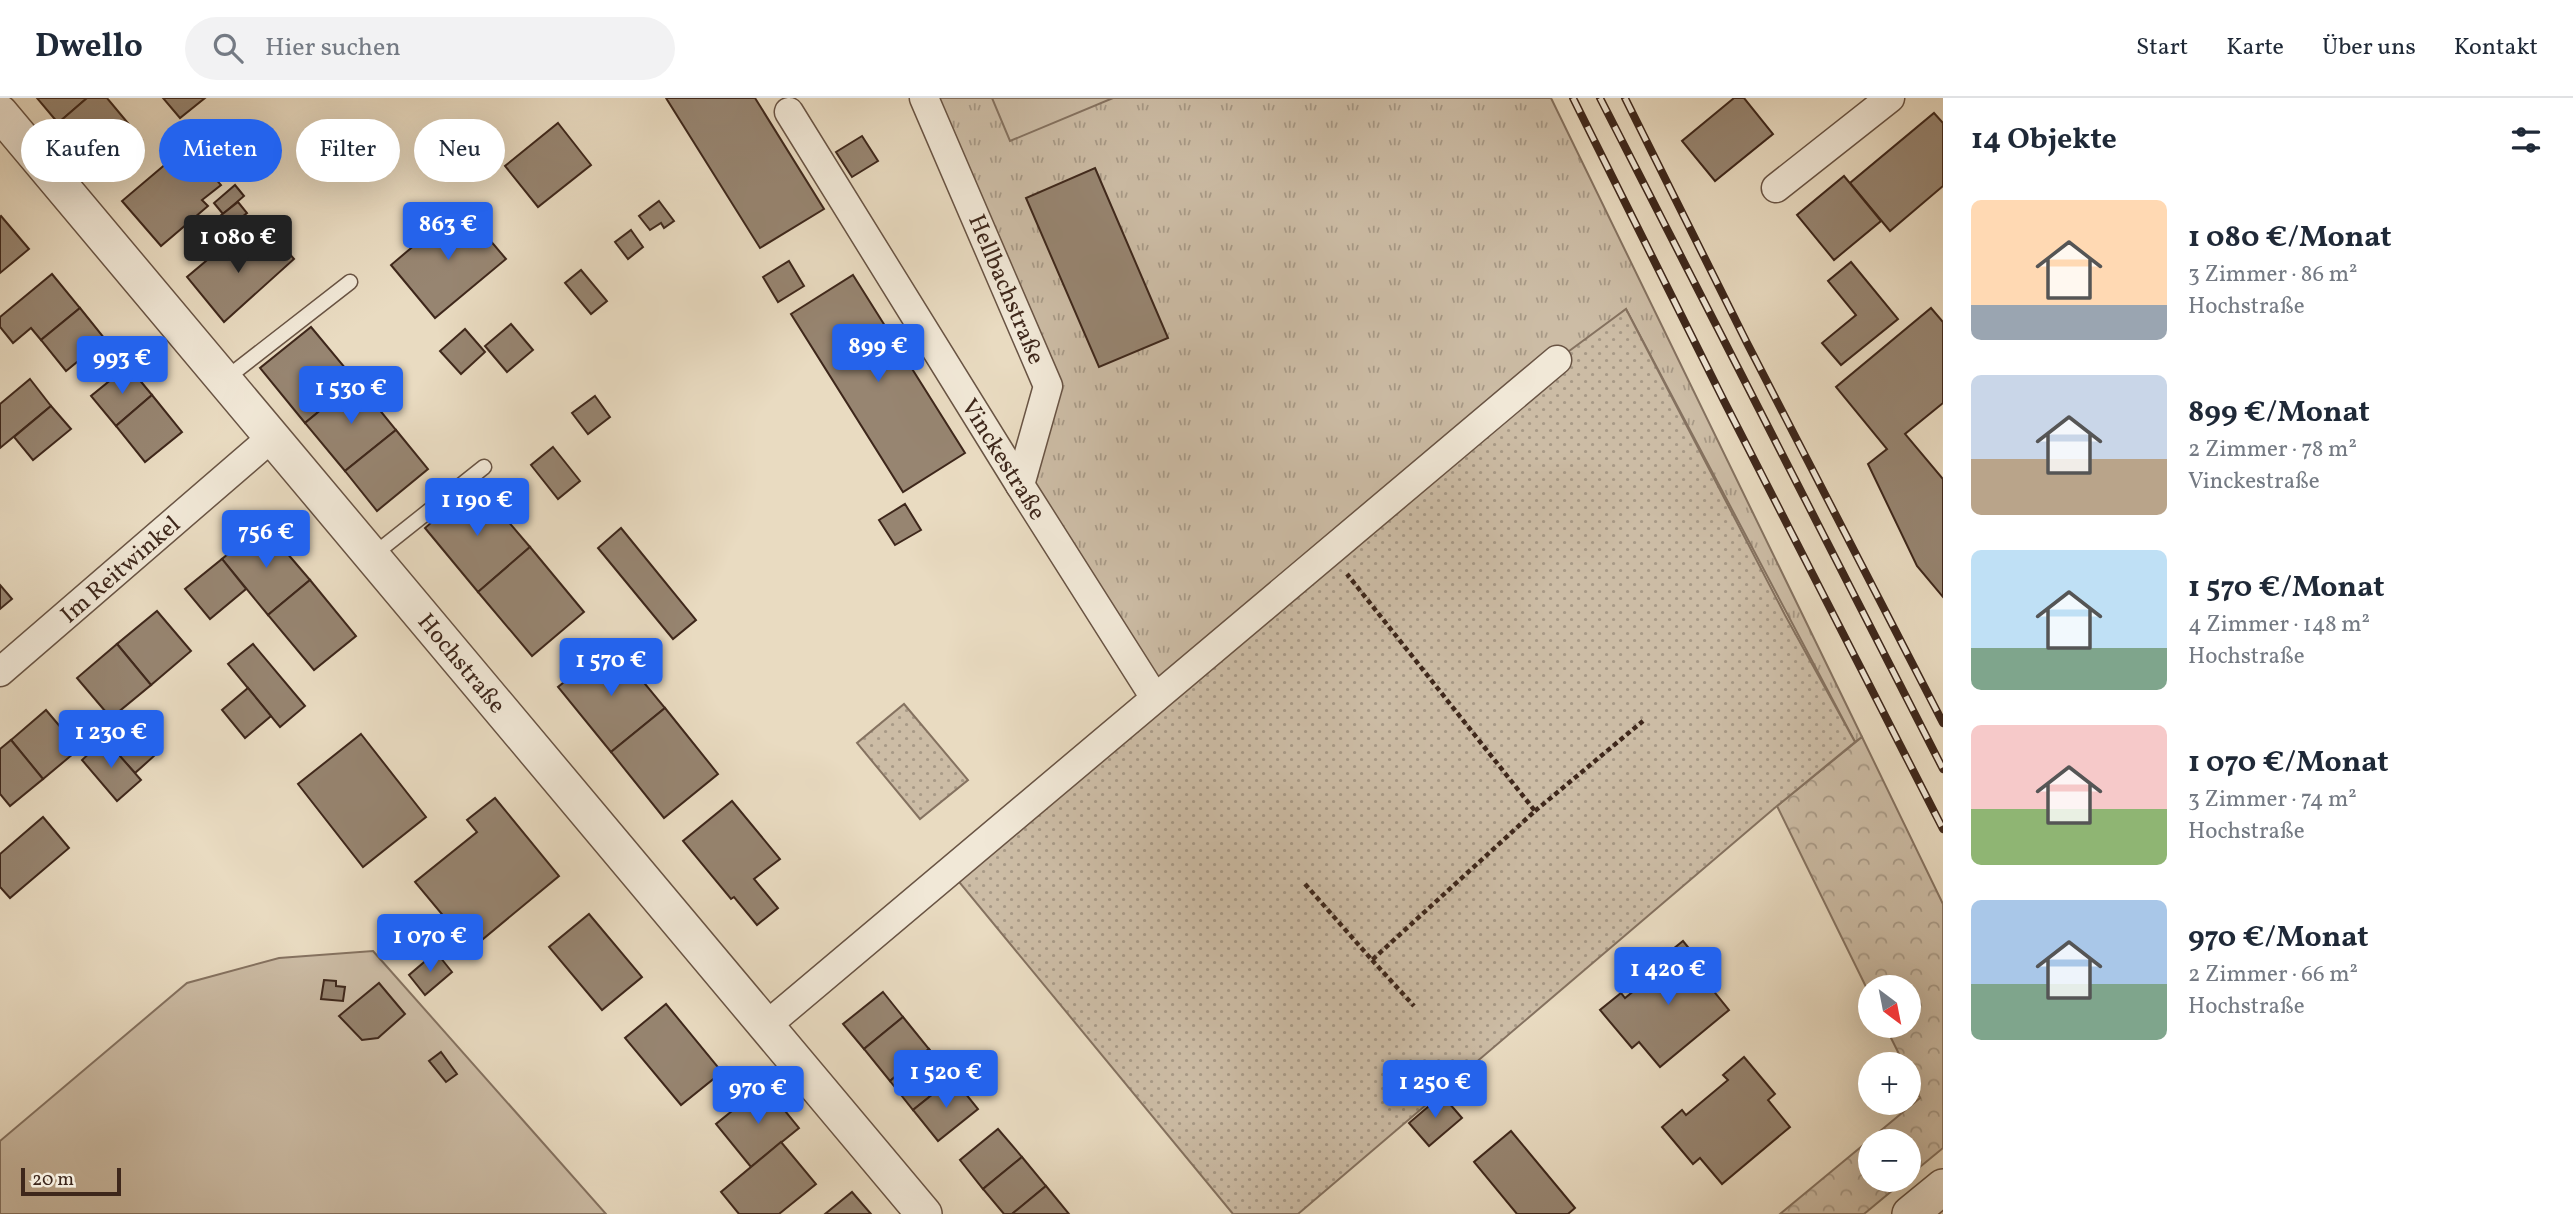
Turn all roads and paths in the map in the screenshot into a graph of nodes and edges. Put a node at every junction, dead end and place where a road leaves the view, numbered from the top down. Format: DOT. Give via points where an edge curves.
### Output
graph roads {
  1 [pos="925,98"];
  2 [pos="1890,98"];
  3 [pos="789,112"];
  4 [pos="0,113"];
  5 [pos="1776,188"];
  6 [pos="349,282"];
  7 [pos="1557,360"];
  8 [pos="223,380"];
  9 [pos="271,438"];
  10 [pos="484,467"];
  11 [pos="1020,485"];
  12 [pos="1329,552"];
  13 [pos="372,556"];
  14 [pos="0,672"];
  15 [pos="1156,698"];
  16 [pos="1643,721"];
  17 [pos="1535,811"];
  18 [pos="1305,884"];
  19 [pos="1372,960"];
  20 [pos="1414,1006"];
  21 [pos="766,1026"];
  22 [pos="1943,1187"];
  23 [pos="923,1214"];
  24 [pos="1910,1214"];
  1 -- 11 [label="street, Hellbachstraße" via="1048,386"];
  2 -- 5 [label="street"];
  3 -- 11 [label="street, Vinckestraße"];
  4 -- 8 [label="street, Hochstraße"];
  6 -- 8 [label="lane"];
  7 -- 12 [label="street"];
  8 -- 9 [label="street, Hochstraße"];
  9 -- 13 [label="street, Hochstraße"];
  9 -- 14 [label="street, Im Reitwinkel"];
  10 -- 13 [label="lane"];
  11 -- 15 [label="street, Vinckestraße"];
  12 -- 15 [label="street"];
  12 -- 17 [label="path"];
  13 -- 21 [label="street, Hochstraße"];
  15 -- 21 [label="street"];
  16 -- 17 [label="path"];
  17 -- 19 [label="path"];
  18 -- 19 [label="path"];
  19 -- 20 [label="path"];
  21 -- 23 [label="street, Hochstraße"];
  22 -- 24 [label="street"];
}
